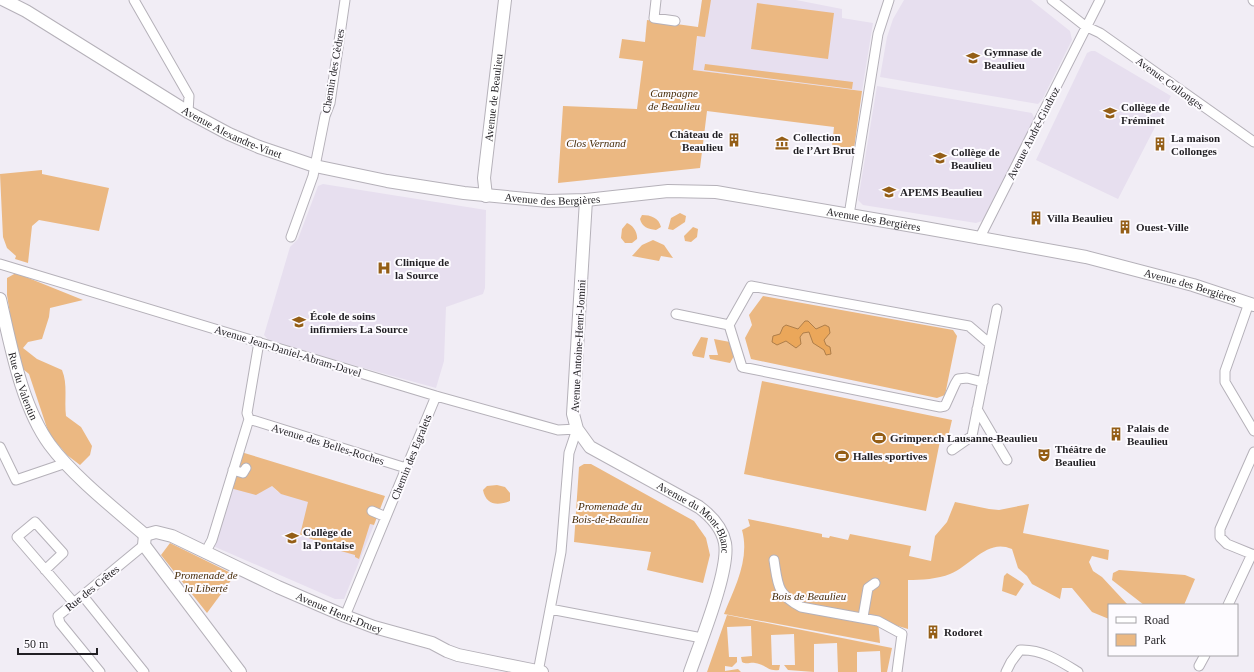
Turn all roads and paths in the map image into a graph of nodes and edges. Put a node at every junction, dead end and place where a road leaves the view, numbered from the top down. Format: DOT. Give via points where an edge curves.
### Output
graph roads {
  1 [pos="4,0"];
  2 [pos="134,0"];
  3 [pos="345,0"];
  4 [pos="505,0"];
  5 [pos="656,0"];
  6 [pos="889,0"];
  7 [pos="1052,0"];
  8 [pos="1100,0"];
  9 [pos="675,21"];
  10 [pos="1085,26"];
  11 [pos="188,112"];
  12 [pos="1254,142"];
  13 [pos="315,166"];
  14 [pos="486,196"];
  15 [pos="586,200"];
  16 [pos="849,215"];
  17 [pos="291,237"];
  18 [pos="979,239"];
  19 [pos="0,264"];
  20 [pos="0,299"];
  21 [pos="1252,304"];
  22 [pos="998,309"];
  23 [pos="676,314"];
  24 [pos="729,325"];
  25 [pos="259,342"];
  26 [pos="990,344"];
  27 [pos="983,382"];
  28 [pos="436,396"];
  29 [pos="977,409"];
  30 [pos="249,419"];
  31 [pos="577,429"];
  32 [pos="1254,431"];
  33 [pos="0,447"];
  34 [pos="952,450"];
  35 [pos="1254,452"];
  36 [pos="1007,460"];
  37 [pos="66,463"];
  38 [pos="246,468"];
  39 [pos="406,468"];
  40 [pos="233,470"];
  41 [pos="372,511"];
  42 [pos="386,517"];
  43 [pos="145,540"];
  44 [pos="205,553"];
  45 [pos="1253,555"];
  46 [pos="774,560"];
  47 [pos="46,570"];
  48 [pos="875,584"];
  49 [pos="83,596"];
  50 [pos="74,603"];
  51 [pos="1228,604"];
  52 [pos="550,609"];
  53 [pos="345,616"];
  54 [pos="863,618"];
  55 [pos="702,638"];
  56 [pos="1204,656"];
  57 [pos="1199,666"];
  58 [pos="100,672"];
  59 [pos="144,672"];
  60 [pos="240,672"];
  61 [pos="539,672"];
  62 [pos="690,672"];
  63 [pos="897,672"];
  64 [pos="1006,672"];
  65 [pos="1078,672"];
  1 -- 11 [label="street, Avenue Alexandre-Vinet" via="26,11"];
  2 -- 11 [label="street" via="189,96"];
  3 -- 13 [label="street, Chemin des Cèdres" via="330,103"];
  4 -- 14 [label="street, Avenue de Beaulieu" via="484,178"];
  5 -- 9 [label="street" via="654,18"];
  6 -- 16 [label="street" via="878,34"];
  7 -- 10 [label="street, Avenue Collonges"];
  8 -- 10 [label="street, Avenue André-Gindroz"];
  10 -- 12 [label="street, Avenue Collonges" via="1100,33"];
  10 -- 18 [label="street, Avenue André-Gindroz" via="1046,110"];
  11 -- 13 [label="street, Avenue Alexandre-Vinet" via="259,147"];
  13 -- 14 [label="street, Avenue Alexandre-Vinet" via="387,182"];
  13 -- 17 [label="street, Chemin des Cèdres"];
  14 -- 15 [label="street, Avenue des Bergières" via="548,201"];
  15 -- 16 [label="street, Avenue des Bergières" via="684,190 716,192"];
  15 -- 31 [label="street, Avenue Antoine-Henri-Jomini" via="573,414"];
  16 -- 18 [label="street, Avenue des Bergières"];
  18 -- 21 [label="street, Avenue des Bergières" via="1086,257 1137,269"];
  19 -- 25 [label="street, Avenue Jean-Daniel-Abram-Davel"];
  20 -- 37 [label="street, Rue du Valentin" via="12,351 29,406 50,445"];
  21 -- 32 [label="street" via="1225,371 1225,382"];
  22 -- 26 [label="street"];
  23 -- 24 [label="street"];
  24 -- 26 [label="street" via="751,286 969,326"];
  24 -- 27 [label="street" via="742,366 940,407 946,406 958,380 967,378"];
  25 -- 28 [label="street, Avenue Jean-Daniel-Abram-Davel"];
  25 -- 30 [label="street" via="247,413"];
  26 -- 27 [label="street"];
  27 -- 29 [label="street"];
  28 -- 31 [label="street, Avenue Jean-Daniel-Abram-Davel" via="558,430"];
  28 -- 39 [label="street, Chemin des Egralets"];
  29 -- 34 [label="street" via="972,436"];
  29 -- 36 [label="street"];
  30 -- 39 [label="street, Avenue des Belles-Roches"];
  30 -- 40 [label="street"];
  31 -- 52 [label="street, Avenue Antoine-Henri-Jomini" via="568,453 561,552"];
  31 -- 55 [label="street, Avenue du Mont-Blanc" via="590,447 699,507 716,522 725,542 725,560"];
  33 -- 37 [label="street" via="16,480"];
  35 -- 45 [label="street" via="1220,529 1220,537 1227,544"];
  37 -- 43 [label="street, Rue du Valentin"];
  38 -- 40 [label="street" via="243,473"];
  39 -- 42 [label="street, Chemin des Egralets"];
  40 -- 44 [label="street" via="212,540"];
  41 -- 42 [label="street"];
  42 -- 53 [label="street, Chemin des Egralets"];
  43 -- 44 [label="street, Avenue Henri-Druey" via="156,532 172,536"];
  43 -- 49 [label="street, Rue des Crêtes"];
  43 -- 60 [label="street, Rue du Valentin"];
  44 -- 53 [label="street, Avenue Henri-Druey"];
  45 -- 51 [label="street"];
  46 -- 54 [label="street" via="777,582 783,596 790,601 801,607"];
  47 -- 47 [label="street" via="16,536 35,522 63,553"];
  47 -- 50 [label="street"];
  48 -- 54 [label="street" via="868,588"];
  49 -- 50 [label="street, Rue des Crêtes"];
  49 -- 59 [label="street"];
  50 -- 58 [label="street, Rue des Crêtes" via="60,614 58,620"];
  52 -- 55 [label="street"];
  52 -- 61 [label="street, Avenue Antoine-Henri-Jomini"];
  53 -- 61 [label="street, Avenue Henri-Druey" via="432,643 458,655"];
  54 -- 63 [label="street" via="878,621 902,634"];
  55 -- 62 [label="street, Avenue du Mont-Blanc"];
  56 -- 57 [label="street"];
  64 -- 65 [label="street" via="1020,650 1030,649 1056,659"];
}
